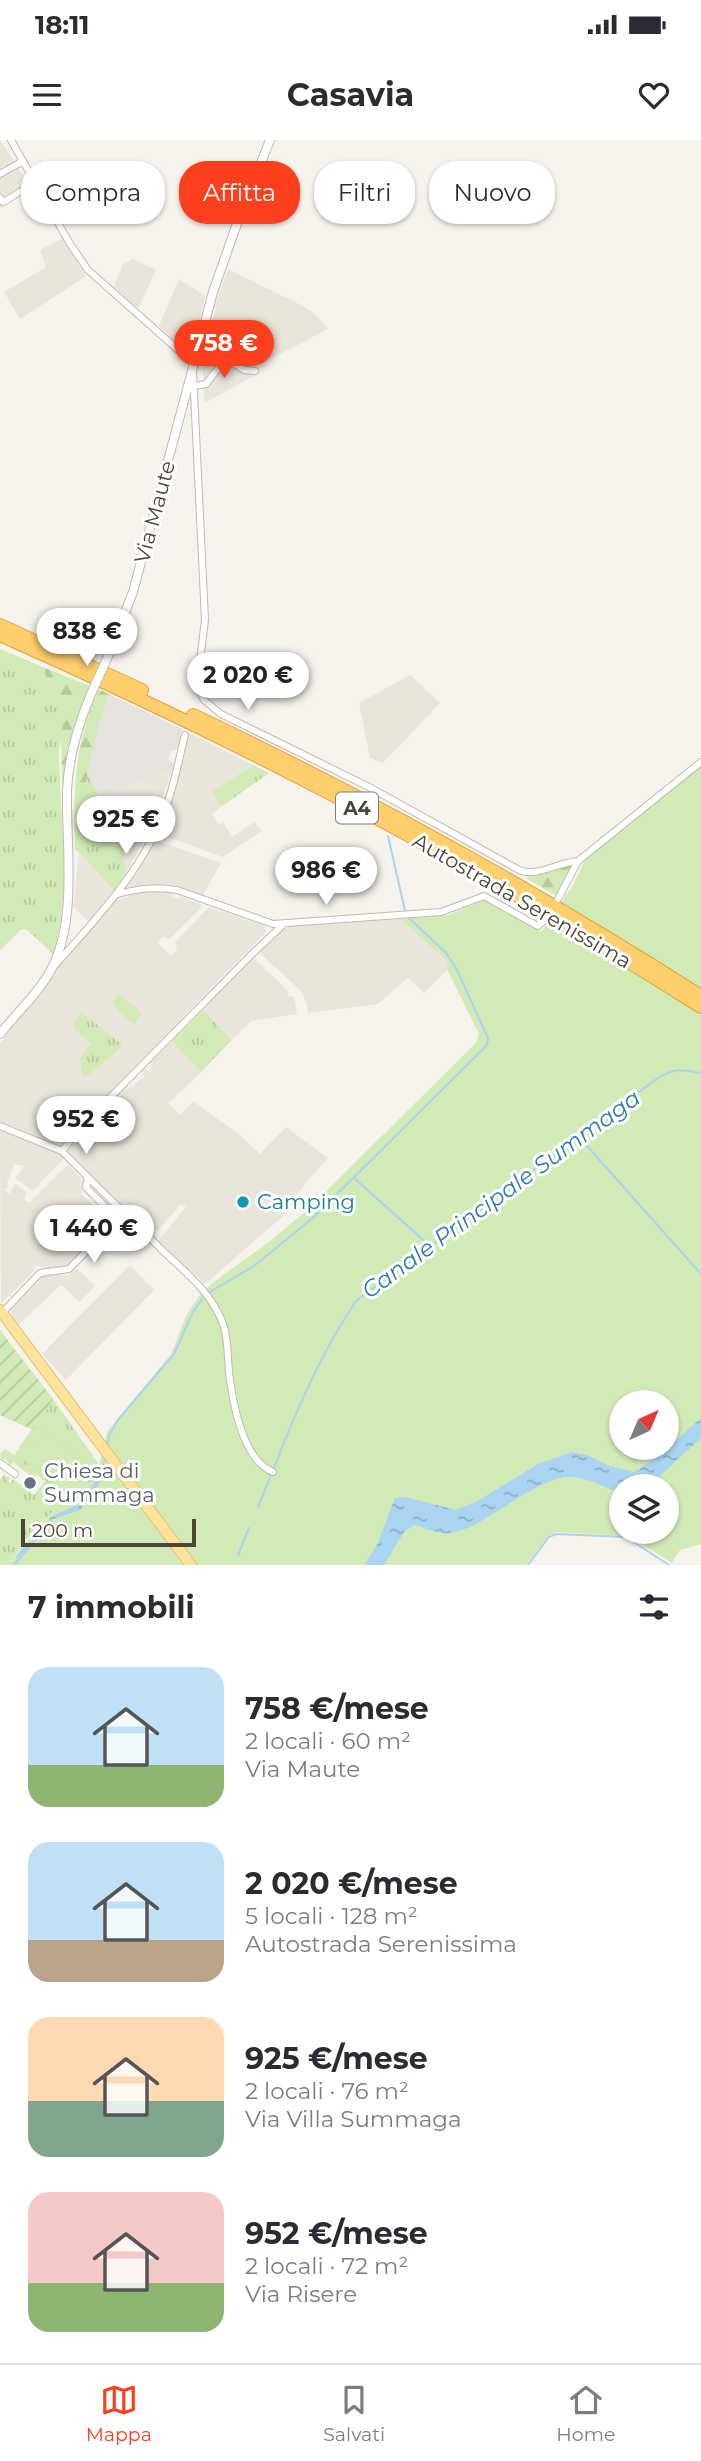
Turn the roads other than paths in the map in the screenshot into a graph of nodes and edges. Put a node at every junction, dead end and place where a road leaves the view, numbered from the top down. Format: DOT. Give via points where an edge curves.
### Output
graph roads {
  1 [pos="11,140"];
  2 [pos="270,140"];
  3 [pos="23,161"];
  4 [pos="21,162"];
  5 [pos="0,174"];
  6 [pos="21,191"];
  7 [pos="0,198"];
  8 [pos="60,224"];
  9 [pos="244,347"];
  10 [pos="194,362"];
  11 [pos="255,371"];
  12 [pos="195,386"];
  13 [pos="197,411"];
  14 [pos="181,412"];
  15 [pos="0,625"];
  16 [pos="0,635"];
  17 [pos="185,735"];
  18 [pos="701,762"];
  19 [pos="578,862"];
  20 [pos="117,894"];
  21 [pos="558,899"];
  22 [pos="546,919"];
  23 [pos="285,922"];
  24 [pos="62,938"];
  25 [pos="72,946"];
  26 [pos="52,969"];
  27 [pos="701,996"];
  28 [pos="701,1007"];
  29 [pos="0,1019"];
  30 [pos="3,1030"];
  31 [pos="0,1126"];
  32 [pos="62,1151"];
  33 [pos="88,1178"];
  34 [pos="1,1313"];
  35 [pos="0,1463"];
  36 [pos="274,1472"];
  37 [pos="15,1474"];
  38 [pos="191,1565"];
  1 -- 3 [label="street"];
  2 -- 10 [label="street, Via Maute" via="223,262"];
  4 -- 5 [label="street"];
  6 -- 7 [label="street" via="3,202"];
  8 -- 10 [label="street" via="88,270"];
  9 -- 10 [label="street" via="237,350 220,344"];
  10 -- 12 [label="street"];
  10 -- 14 [label="street, Via Maute"];
  11 -- 12 [label="street" via="232,362 222,364 208,382"];
  12 -- 13 [label="street"];
  13 -- 14 [label="street"];
  13 -- 19 [label="street" via="205,620 197,685 204,700 221,714 369,787 520,871"];
  14 -- 24 [label="street, Via Maute, bridge" via="133,592 79,724 69,766 67,911"];
  15 -- 27 [label="highway, Autostrada Serenissima / A4" via="239,737 402,821"];
  16 -- 28 [label="highway, Autostrada Serenissima / A4" via="224,739 402,831"];
  17 -- 20 [label="street" via="167,805"];
  18 -- 19 [label="street"];
  19 -- 21 [label="street"];
  20 -- 23 [label="street" via="162,887 264,922"];
  20 -- 25 [label="street"];
  22 -- 23 [label="street" via="538,926 480,896 441,912"];
  23 -- 32 [label="street"];
  24 -- 25 [label="street"];
  24 -- 26 [label="street, Via Maute"];
  25 -- 26 [label="street"];
  26 -- 30 [label="street"];
  29 -- 30 [label="street"];
  31 -- 32 [label="street"];
  32 -- 33 [label="street"];
  33 -- 34 [label="street" via="86,1187 109,1210 112,1222 107,1232 69,1269 40,1273"];
  33 -- 36 [label="street" via="195,1282 214,1308 223,1325 230,1382 244,1437 253,1456"];
  34 -- 38 [label="main road"];
  35 -- 37 [label="street"];
}
